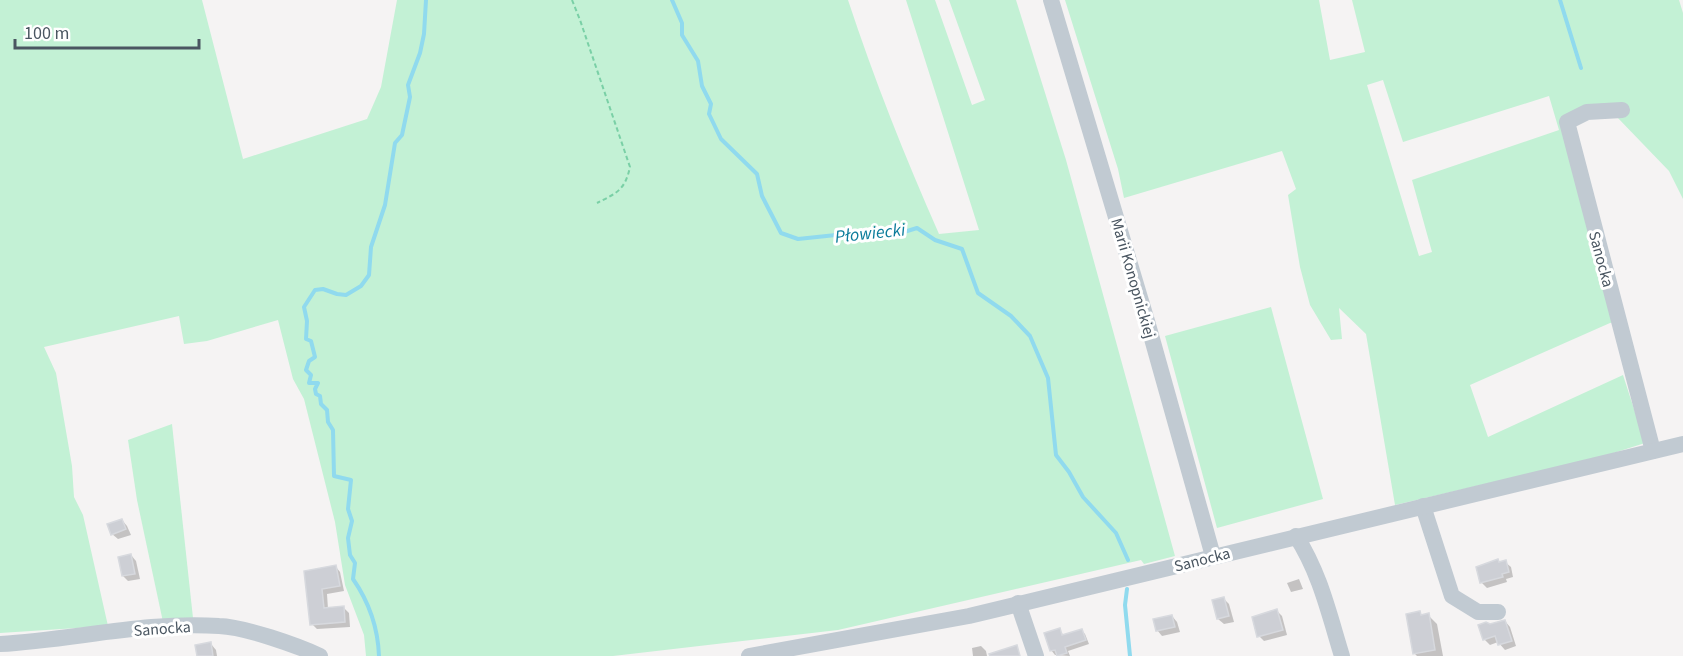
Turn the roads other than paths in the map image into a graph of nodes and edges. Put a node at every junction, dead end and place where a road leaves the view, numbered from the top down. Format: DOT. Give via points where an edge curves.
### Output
graph roads {
  1 [pos="1051,0"];
  2 [pos="1622,110"];
  3 [pos="1683,444"];
  4 [pos="1653,451"];
  5 [pos="1423,506"];
  6 [pos="1296,536"];
  7 [pos="1213,556"];
  8 [pos="1018,603"];
  9 [pos="1498,612"];
  10 [pos="0,644"];
  11 [pos="769,655"];
  12 [pos="320,656"];
  13 [pos="749,656"];
  14 [pos="1036,656"];
  15 [pos="1341,656"];
  1 -- 7 [label="street, Marii Konopnickiej"];
  2 -- 4 [label="street, Sanocka" via="1587,112 1567,122"];
  3 -- 4 [label="street, Sanocka"];
  4 -- 5 [label="street, Sanocka"];
  5 -- 6 [label="street, Sanocka"];
  5 -- 9 [label="street" via="1452,597 1478,612"];
  6 -- 7 [label="street, Sanocka"];
  6 -- 15 [label="street" via="1321,584"];
  7 -- 8 [label="street, Sanocka"];
  8 -- 11 [label="street, Sanocka"];
  8 -- 14 [label="street"];
  10 -- 12 [label="street, Sanocka" via="163,627 222,626"];
  11 -- 13 [label="street, Sanocka"];
}
